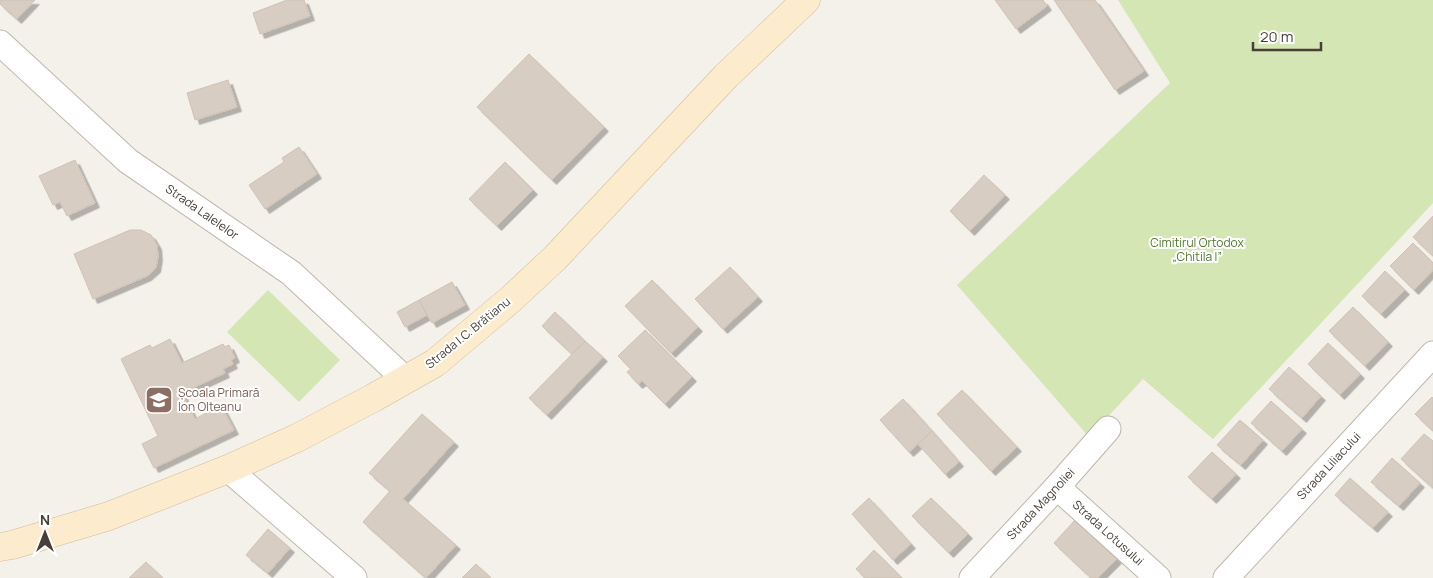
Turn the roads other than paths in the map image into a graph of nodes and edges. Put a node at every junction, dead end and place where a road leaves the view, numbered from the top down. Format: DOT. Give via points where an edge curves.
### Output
graph roads {
  1 [pos="806,0"];
  2 [pos="0,43"];
  3 [pos="1433,354"];
  4 [pos="406,380"];
  5 [pos="1108,430"];
  6 [pos="228,469"];
  7 [pos="1058,487"];
  8 [pos="4,548"];
  9 [pos="354,578"];
  10 [pos="972,578"];
  11 [pos="1158,578"];
  12 [pos="1226,578"];
  1 -- 4 [label="main road, Strada I.C. Brătianu" via="726,76 555,258 435,363"];
  2 -- 4 [label="street, Strada Lalelelor" via="128,161 291,273"];
  3 -- 12 [label="street, Strada Liliacului"];
  4 -- 6 [label="main road, Strada I.C. Brătianu" via="297,438"];
  5 -- 7 [label="street, Strada Magnoliei"];
  6 -- 8 [label="main road, Strada I.C. Brătianu" via="109,516"];
  6 -- 9 [label="street"];
  7 -- 10 [label="street, Strada Magnoliei"];
  7 -- 11 [label="street, Strada Lotusului"];
}
